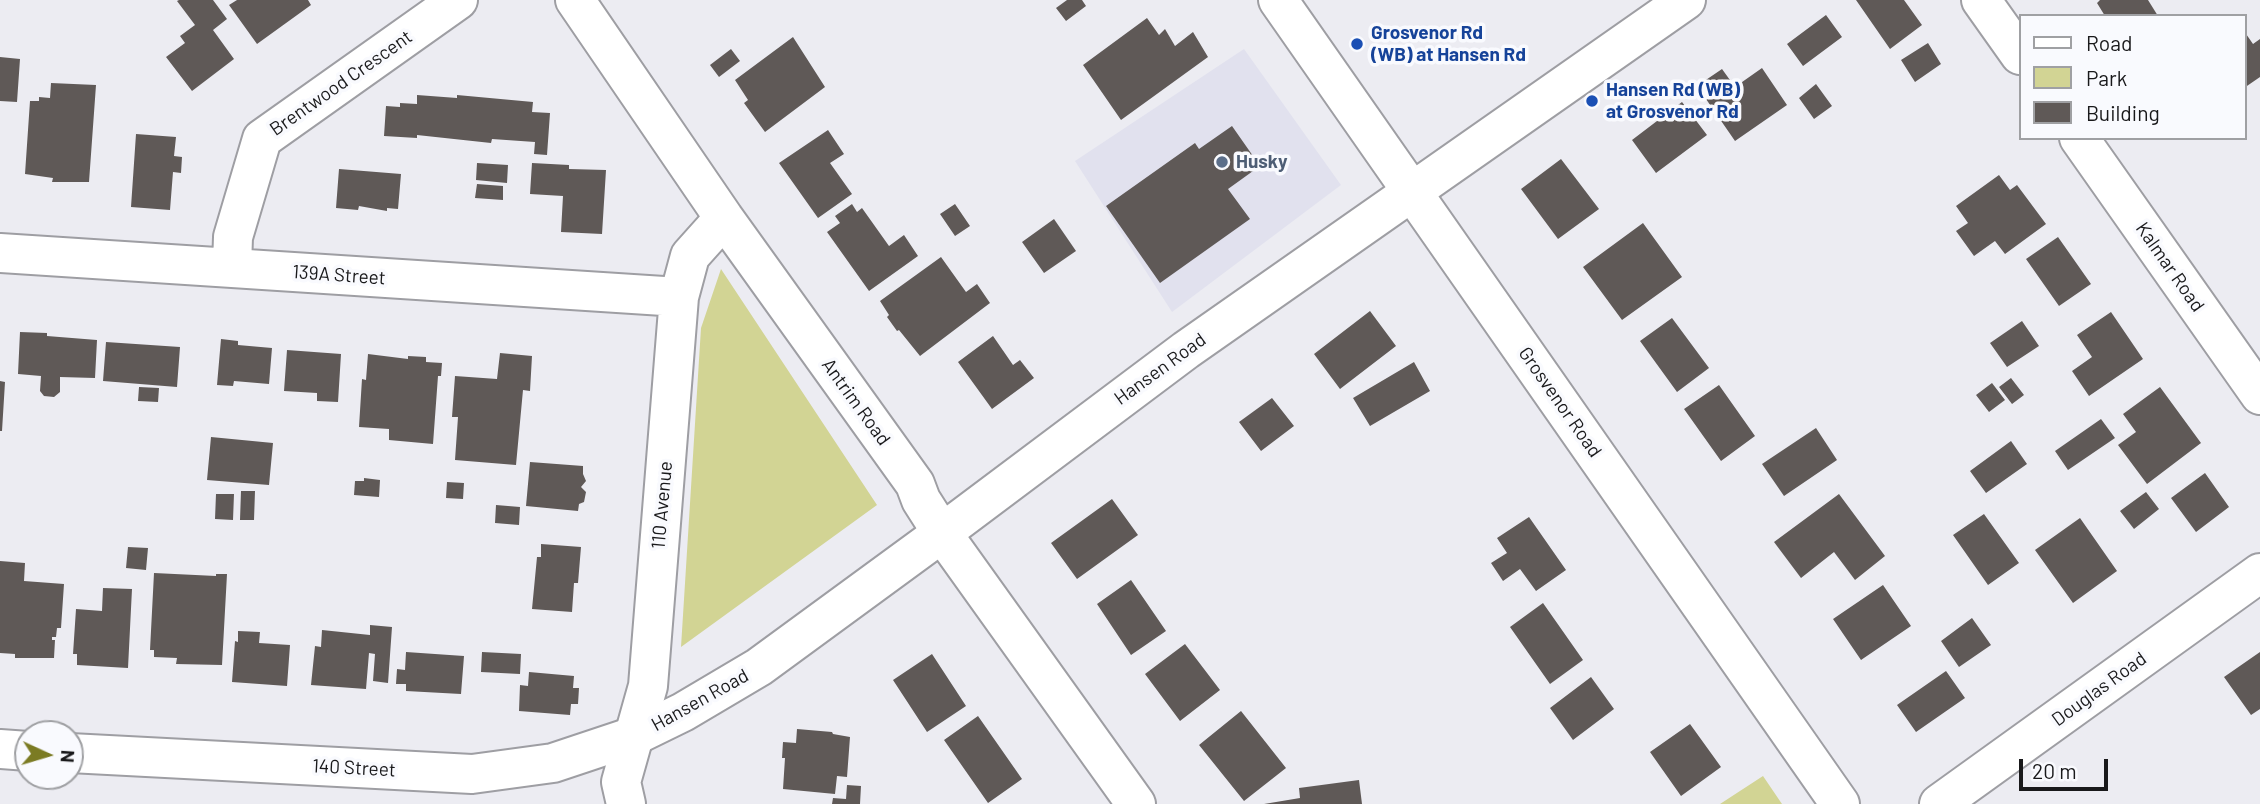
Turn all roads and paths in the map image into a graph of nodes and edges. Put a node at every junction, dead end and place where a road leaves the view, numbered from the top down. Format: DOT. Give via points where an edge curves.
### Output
graph roads {
  1 [pos="458,0"];
  2 [pos="575,0"];
  3 [pos="1278,0"];
  4 [pos="1686,0"];
  5 [pos="1982,0"];
  6 [pos="2018,52"];
  7 [pos="2080,140"];
  8 [pos="1413,191"];
  9 [pos="724,218"];
  10 [pos="0,253"];
  11 [pos="232,267"];
  12 [pos="678,297"];
  13 [pos="2260,395"];
  14 [pos="942,533"];
  15 [pos="2260,573"];
  16 [pos="634,736"];
  17 [pos="84,754"];
  18 [pos="626,804"];
  19 [pos="1136,804"];
  20 [pos="1840,804"];
  21 [pos="1939,804"];
  1 -- 11 [label="street, Brentwood Crescent" via="262,139 233,237"];
  2 -- 9 [label="street, Antrim Road"];
  3 -- 8 [label="street, Grosvenor Road"];
  4 -- 8 [label="street, Hansen Road"];
  5 -- 6 [label="street"];
  7 -- 13 [label="street, Kalmar Road"];
  8 -- 14 [label="street, Hansen Road" via="1186,350"];
  8 -- 20 [label="street, Grosvenor Road"];
  9 -- 12 [label="street, 110 Avenue" via="690,256"];
  9 -- 14 [label="street, Antrim Road" via="915,484"];
  10 -- 11 [label="street, 139A Street"];
  11 -- 12 [label="street, 139A Street"];
  12 -- 16 [label="street, 110 Avenue" via="648,687"];
  14 -- 16 [label="street, Hansen Road" via="759,667"];
  14 -- 19 [label="street, Antrim Road"];
  15 -- 21 [label="street, Douglas Road"];
  16 -- 17 [label="street, 140 Street" via="553,763 472,774"];
  16 -- 18 [label="street, 110 Avenue" via="621,782"];
}
